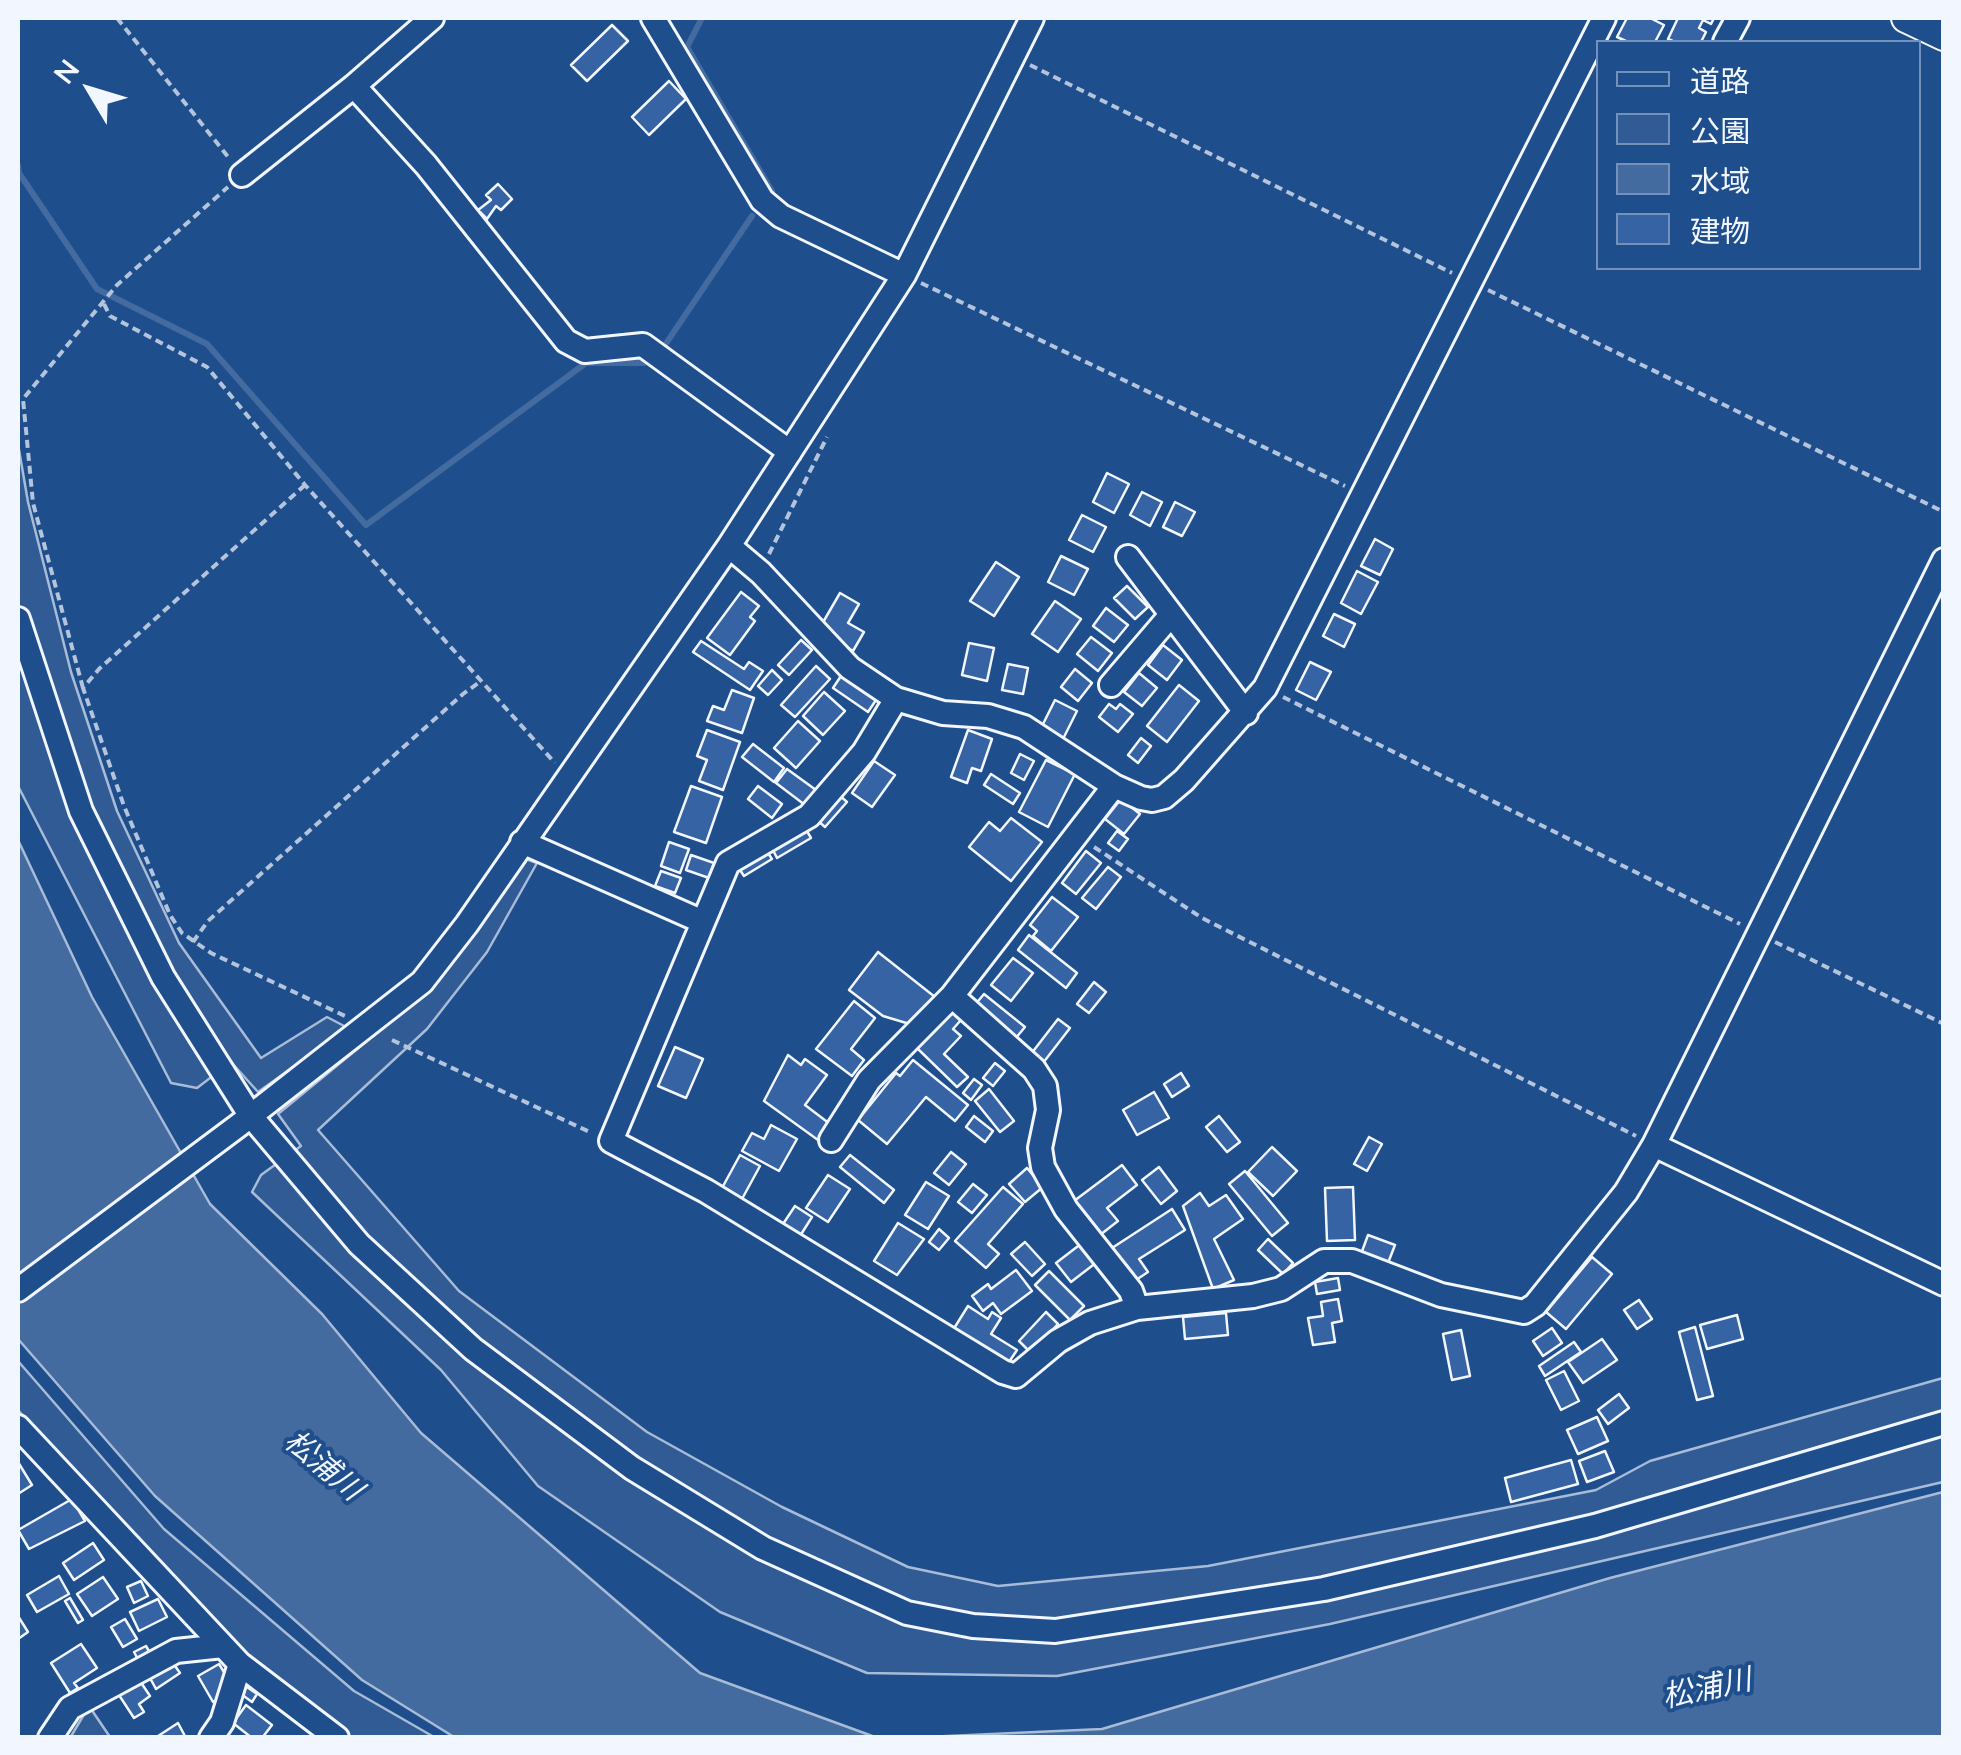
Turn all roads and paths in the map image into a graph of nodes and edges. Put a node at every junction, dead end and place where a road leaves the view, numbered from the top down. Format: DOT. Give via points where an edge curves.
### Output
graph roads {
  1 [pos="117,18"];
  2 [pos="432,18"];
  3 [pos="653,18"];
  4 [pos="1032,18"];
  5 [pos="1604,18"];
  6 [pos="1738,18"];
  7 [pos="1906,18"];
  8 [pos="1944,36"];
  9 [pos="1726,40"];
  10 [pos="1012,57"];
  11 [pos="354,86"];
  12 [pos="242,175"];
  13 [pos="904,275"];
  14 [pos="1471,282"];
  15 [pos="103,302"];
  16 [pos="790,452"];
  17 [pos="305,485"];
  18 [pos="1363,494"];
  19 [pos="1944,512"];
  20 [pos="730,546"];
  21 [pos="1128,557"];
  22 [pos="1944,560"];
  23 [pos="1170,616"];
  24 [pos="18,619"];
  25 [pos="482,682"];
  26 [pos="1111,686"];
  27 [pos="83,688"];
  28 [pos="1265,688"];
  29 [pos="896,699"];
  30 [pos="1246,713"];
  31 [pos="568,778"];
  32 [pos="1114,786"];
  33 [pos="1078,836"];
  34 [pos="522,842"];
  35 [pos="701,921"];
  36 [pos="1758,933"];
  37 [pos="193,942"];
  38 [pos="952,996"];
  39 [pos="346,1016"];
  40 [pos="1944,1024"];
  41 [pos="392,1040"];
  42 [pos="245,1120"];
  43 [pos="830,1140"];
  44 [pos="610,1141"];
  45 [pos="1654,1145"];
  46 [pos="1944,1284"];
  47 [pos="18,1290"];
  48 [pos="1138,1308"];
  49 [pos="1944,1423"];
  50 [pos="18,1427"];
  51 [pos="223,1646"];
  52 [pos="240,1664"];
  53 [pos="50,1738"];
  54 [pos="210,1738"];
  55 [pos="337,1738"];
  1 -- 12 [label="path"];
  2 -- 11 [label="street"];
  3 -- 13 [label="street" via="762,200 781,216"];
  4 -- 10 [label="street"];
  5 -- 14 [label="street"];
  6 -- 9 [label="street"];
  7 -- 8 [label="main road"];
  10 -- 13 [label="street"];
  10 -- 14 [label="path"];
  11 -- 12 [label="street"];
  11 -- 16 [label="street" via="566,341 585,351 643,345"];
  12 -- 15 [label="path"];
  13 -- 16 [label="street"];
  13 -- 18 [label="path"];
  14 -- 18 [label="street"];
  14 -- 19 [label="path"];
  15 -- 17 [label="path" via="110,316 207,367"];
  15 -- 27 [label="path" via="23,399 33,503"];
  16 -- 20 [label="street"];
  17 -- 25 [label="path"];
  17 -- 27 [label="path"];
  18 -- 28 [label="street"];
  20 -- 29 [label="street" via="850,668"];
  20 -- 31 [label="street"];
  21 -- 23 [label="street"];
  22 -- 36 [label="street"];
  23 -- 26 [label="street"];
  23 -- 30 [label="street"];
  24 -- 42 [label="street" via="81,811 163,977"];
  25 -- 31 [label="path"];
  25 -- 37 [label="path" via="222,908"];
  27 -- 37 [label="path" via="170,915"];
  28 -- 30 [label="street"];
  28 -- 36 [label="path"];
  29 -- 32 [label="street" via="1024,727"];
  29 -- 35 [label="street" via="864,752 809,816 728,863"];
  30 -- 32 [label="street" via="1164,797 1140,798"];
  31 -- 34 [label="street"];
  32 -- 33 [label="street"];
  33 -- 38 [label="street"];
  33 -- 45 [label="path" via="1202,918"];
  34 -- 35 [label="street"];
  34 -- 42 [label="street" via="422,982"];
  35 -- 44 [label="street"];
  36 -- 40 [label="path"];
  36 -- 45 [label="street"];
  37 -- 39 [label="path"];
  38 -- 43 [label="street" via="870,1080"];
  38 -- 48 [label="street" via="1045,1086 1044,1168"];
  41 -- 44 [label="path"];
  42 -- 47 [label="street"];
  42 -- 49 [label="street" via="359,1244 473,1349 632,1468 781,1556 907,1613 973,1626 1055,1631 1324,1589 1595,1526"];
  44 -- 48 [label="street" via="723,1201 1003,1372 1016,1376 1090,1323"];
  45 -- 46 [label="street"];
  45 -- 48 [label="street" via="1626,1192 1524,1312 1441,1295 1352,1261 1324,1261 1281,1289 1253,1296"];
  50 -- 51 [label="street"];
  51 -- 52 [label="street"];
  51 -- 53 [label="street" via="176,1651 70,1708"];
  52 -- 54 [label="street" via="222,1722"];
  52 -- 55 [label="street"];
}
